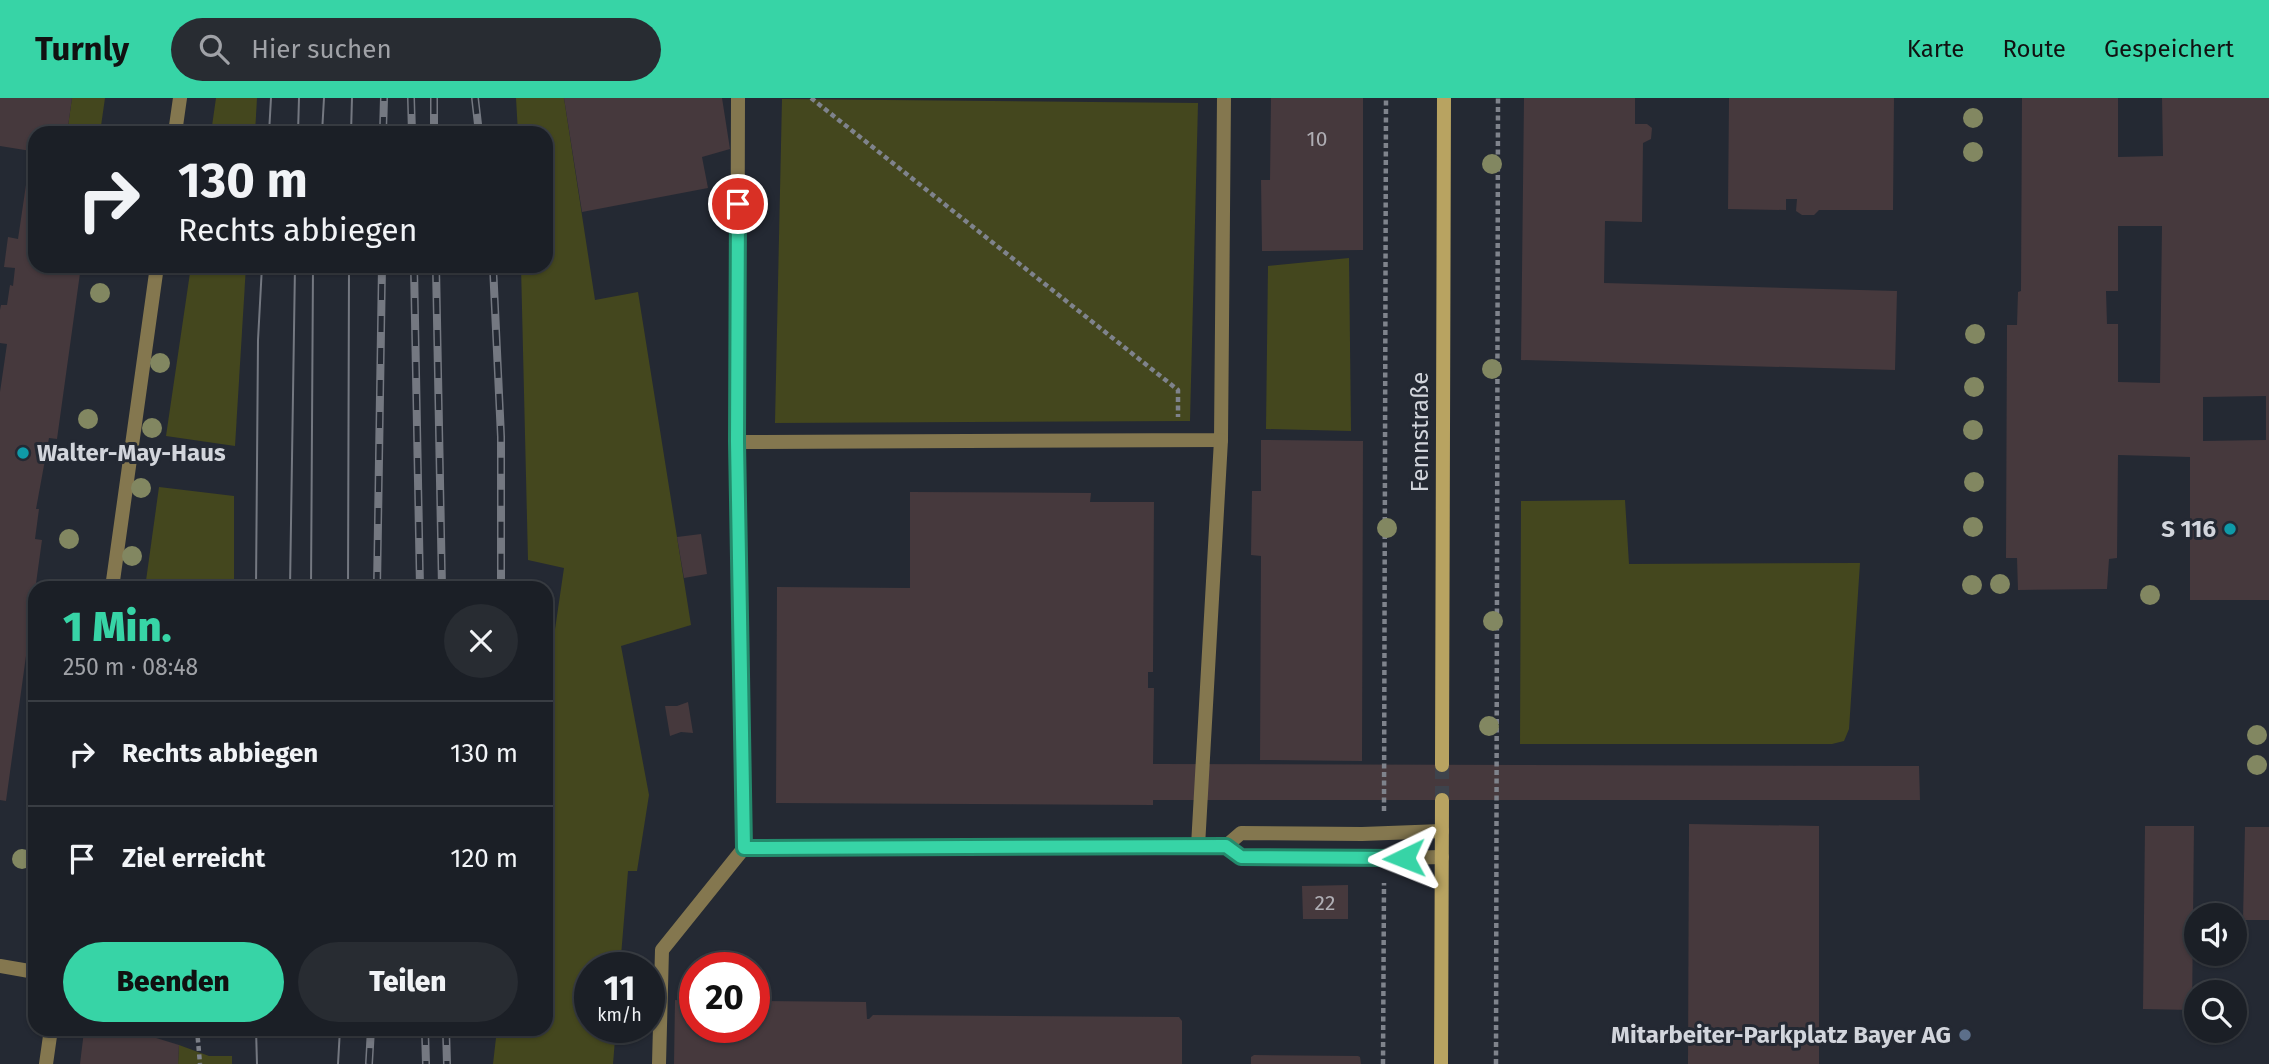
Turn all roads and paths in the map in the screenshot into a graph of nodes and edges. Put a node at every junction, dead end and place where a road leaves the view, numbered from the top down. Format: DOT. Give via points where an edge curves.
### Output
graph roads {
  1 [pos="180,98"];
  2 [pos="738,98"];
  3 [pos="811,98"];
  4 [pos="1224,98"];
  5 [pos="1387,98"];
  6 [pos="1444,98"];
  7 [pos="1498,98"];
  8 [pos="176,126"];
  9 [pos="156,273"];
  10 [pos="1178,440"];
  11 [pos="1221,440"];
  12 [pos="737,442"];
  13 [pos="113,581"];
  14 [pos="1442,765"];
  15 [pos="1442,800"];
  16 [pos="1442,831"];
  17 [pos="1384,833"];
  18 [pos="1198,846"];
  19 [pos="1226,846"];
  20 [pos="744,848"];
  21 [pos="1442,857"];
  22 [pos="1384,859"];
  23 [pos="0,966"];
  24 [pos="28,971"];
  25 [pos="50,1036"];
  26 [pos="198,1036"];
  27 [pos="46,1064"];
  28 [pos="200,1064"];
  29 [pos="659,1064"];
  30 [pos="1383,1064"];
  31 [pos="1441,1064"];
  32 [pos="1496,1064"];
  1 -- 8 [label="street"];
  2 -- 12 [label="street"];
  3 -- 10 [label="path" via="1178,390"];
  4 -- 11 [label="street"];
  5 -- 17 [label="path"];
  6 -- 14 [label="main road, Fennstraße"];
  7 -- 32 [label="path"];
  9 -- 13 [label="street"];
  10 -- 11 [label="street"];
  10 -- 12 [label="street"];
  11 -- 18 [label="street"];
  12 -- 20 [label="street"];
  15 -- 16 [label="main road"];
  16 -- 17 [label="street"];
  16 -- 21 [label="main road"];
  17 -- 19 [label="street" via="1241,833"];
  18 -- 19 [label="street"];
  18 -- 20 [label="street"];
  19 -- 22 [label="street" via="1241,857"];
  20 -- 29 [label="street" via="662,950"];
  21 -- 22 [label="street"];
  21 -- 31 [label="main road"];
  22 -- 30 [label="path"];
  23 -- 24 [label="street"];
  25 -- 27 [label="street"];
  26 -- 28 [label="path"];
}
